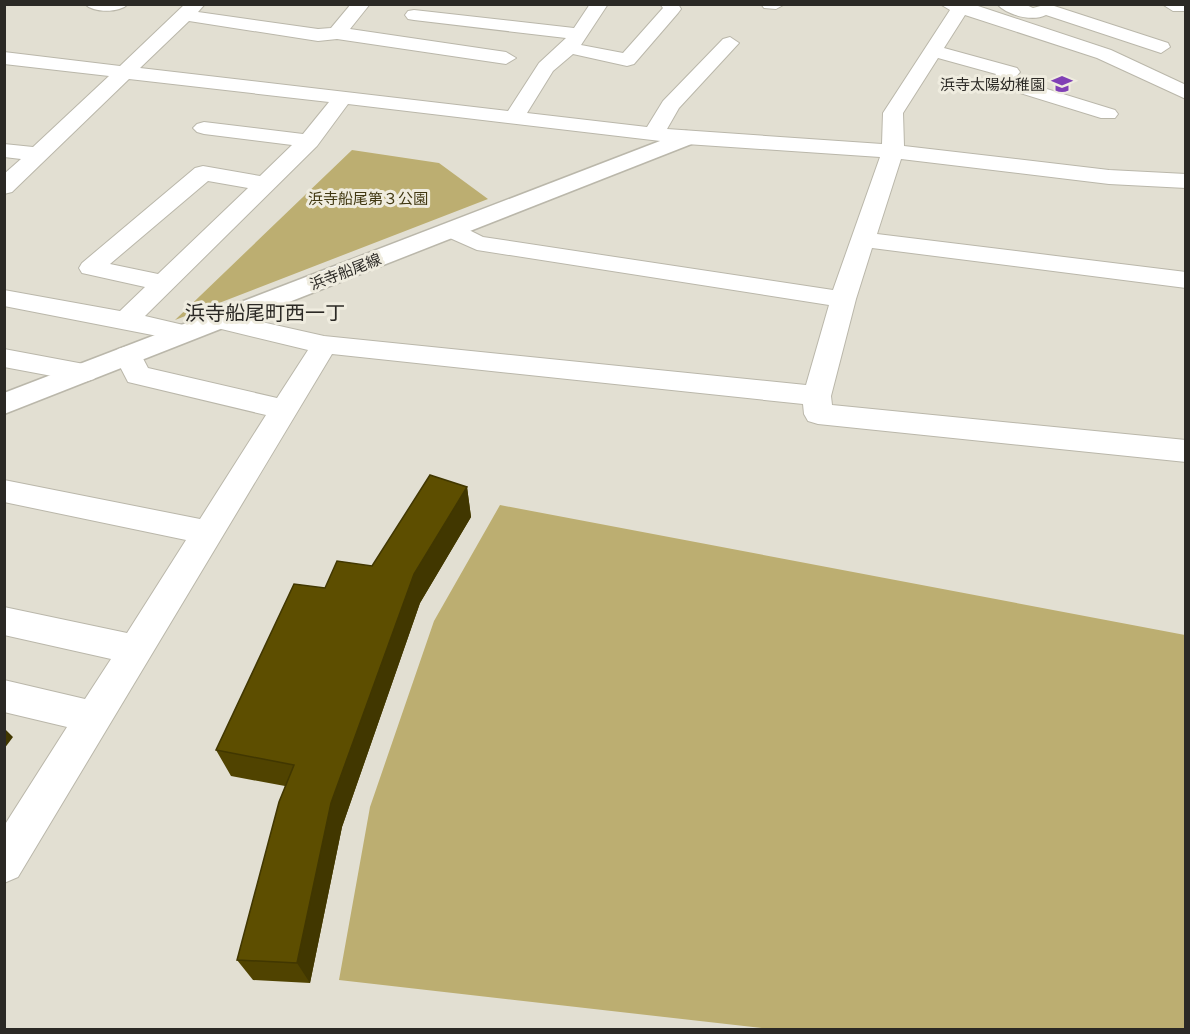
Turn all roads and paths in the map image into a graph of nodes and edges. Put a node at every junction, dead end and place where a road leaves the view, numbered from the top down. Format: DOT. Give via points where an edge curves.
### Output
graph roads {
  1 [pos="94,4"];
  2 [pos="118,4"];
  3 [pos="361,4"];
  4 [pos="574,4"];
  5 [pos="669,4"];
  6 [pos="770,4"];
  7 [pos="776,4"];
  8 [pos="1006,4"];
  9 [pos="598,6"];
  10 [pos="958,6"];
  11 [pos="191,10"];
  12 [pos="414,15"];
  13 [pos="337,33"];
  14 [pos="574,41"];
  15 [pos="730,43"];
  16 [pos="1161,47"];
  17 [pos="934,51"];
  18 [pos="4,58"];
  19 [pos="506,58"];
  20 [pos="122,74"];
  21 [pos="272,91"];
  22 [pos="1185,93"];
  23 [pos="342,99"];
  24 [pos="1108,114"];
  25 [pos="514,117"];
  26 [pos="204,128"];
  27 [pos="236,132"];
  28 [pos="654,134"];
  29 [pos="686,138"];
  30 [pos="309,141"];
  31 [pos="4,150"];
  32 [pos="893,151"];
  33 [pos="40,156"];
  34 [pos="1185,181"];
  35 [pos="265,184"];
  36 [pos="4,187"];
  37 [pos="451,230"];
  38 [pos="863,240"];
  39 [pos="1185,280"];
  40 [pos="164,283"];
  41 [pos="4,298"];
  42 [pos="843,299"];
  43 [pos="126,320"];
  44 [pos="218,320"];
  45 [pos="183,333"];
  46 [pos="324,345"];
  47 [pos="128,356"];
  48 [pos="4,358"];
  49 [pos="84,373"];
  50 [pos="817,396"];
  51 [pos="4,404"];
  52 [pos="284,411"];
  53 [pos="1185,451"];
  54 [pos="4,491"];
  55 [pos="209,533"];
  56 [pos="4,621"];
  57 [pos="137,650"];
  58 [pos="4,696"];
  59 [pos="95,717"];
  60 [pos="4,863"];
  1 -- 2 [label="street"];
  3 -- 13 [label="street"];
  4 -- 9 [label="street"];
  5 -- 14 [label="street" via="672,9 627,60"];
  6 -- 7 [label="street"];
  8 -- 16 [label="street" via="1034,14 1044,9"];
  9 -- 14 [label="street"];
  10 -- 17 [label="street"];
  10 -- 22 [label="street" via="1104,54"];
  11 -- 13 [label="street" via="318,35"];
  11 -- 20 [label="street"];
  12 -- 14 [label="street"];
  13 -- 19 [label="street"];
  14 -- 25 [label="street" via="546,67"];
  15 -- 28 [label="street" via="670,105"];
  17 -- 24 [label="street" via="1010,72 1001,81"];
  17 -- 32 [label="street" via="893,113"];
  18 -- 20 [label="street"];
  20 -- 21 [label="street"];
  20 -- 33 [label="street"];
  21 -- 23 [label="street"];
  21 -- 27 [label="street"];
  23 -- 25 [label="street"];
  23 -- 30 [label="street"];
  25 -- 28 [label="street"];
  26 -- 27 [label="street"];
  27 -- 30 [label="street"];
  28 -- 29 [label="street"];
  29 -- 32 [label="street"];
  29 -- 37 [label="street, 浜寺船尾線"];
  30 -- 35 [label="street"];
  31 -- 33 [label="street"];
  32 -- 34 [label="street" via="1109,177"];
  32 -- 38 [label="street"];
  33 -- 36 [label="street"];
  35 -- 40 [label="street"];
  35 -- 40 [label="street" via="203,173 91,268"];
  37 -- 42 [label="street" via="477,243"];
  37 -- 44 [label="street, 浜寺船尾線"];
  38 -- 39 [label="street"];
  38 -- 42 [label="street"];
  40 -- 43 [label="street"];
  41 -- 43 [label="street"];
  42 -- 50 [label="street"];
  43 -- 45 [label="street"];
  44 -- 45 [label="street, 浜寺船尾線"];
  44 -- 46 [label="street"];
  45 -- 47 [label="street, 浜寺船尾線"];
  46 -- 50 [label="street"];
  46 -- 52 [label="street"];
  47 -- 49 [label="street, 浜寺船尾線"];
  47 -- 52 [label="street" via="138,375"];
  48 -- 49 [label="street"];
  49 -- 51 [label="street, 浜寺船尾線"];
  50 -- 53 [label="street" via="818,414"];
  52 -- 55 [label="street"];
  54 -- 55 [label="street"];
  55 -- 57 [label="street"];
  56 -- 57 [label="street"];
  57 -- 59 [label="street"];
  58 -- 59 [label="street"];
  59 -- 60 [label="street"];
}
